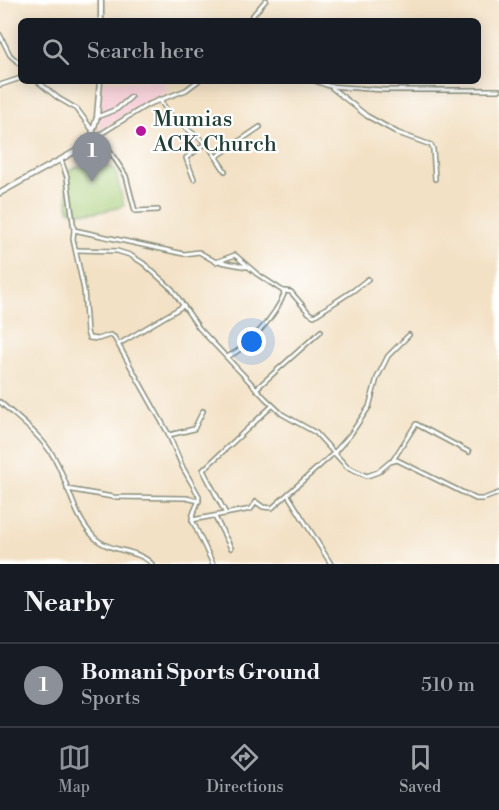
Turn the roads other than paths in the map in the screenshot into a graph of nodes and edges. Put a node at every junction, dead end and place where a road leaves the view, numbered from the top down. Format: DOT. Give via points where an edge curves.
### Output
graph roads {
  1 [pos="101,0"];
  2 [pos="266,0"];
  3 [pos="101,18"];
  4 [pos="251,18"];
  5 [pos="0,35"];
  6 [pos="18,62"];
  7 [pos="18,79"];
  8 [pos="41,84"];
  9 [pos="99,84"];
  10 [pos="194,84"];
  11 [pos="324,84"];
  12 [pos="0,85"];
  13 [pos="330,86"];
  14 [pos="499,90"];
  15 [pos="131,97"];
  16 [pos="159,99"];
  17 [pos="97,117"];
  18 [pos="260,127"];
  19 [pos="94,132"];
  20 [pos="100,136"];
  21 [pos="91,140"];
  22 [pos="206,144"];
  23 [pos="216,157"];
  24 [pos="61,159"];
  25 [pos="225,171"];
  26 [pos="194,179"];
  27 [pos="435,179"];
  28 [pos="0,193"];
  29 [pos="158,210"];
  30 [pos="74,230"];
  31 [pos="76,249"];
  32 [pos="220,261"];
  33 [pos="249,267"];
  34 [pos="368,279"];
  35 [pos="284,292"];
  36 [pos="183,306"];
  37 [pos="321,331"];
  38 [pos="409,335"];
  39 [pos="119,344"];
  40 [pos="227,357"];
  41 [pos="256,389"];
  42 [pos="0,402"];
  43 [pos="272,406"];
  44 [pos="203,411"];
  45 [pos="169,435"];
  46 [pos="469,452"];
  47 [pos="334,453"];
  48 [pos="393,460"];
  49 [pos="67,489"];
  50 [pos="499,493"];
  51 [pos="288,495"];
  52 [pos="199,501"];
  53 [pos="226,514"];
  54 [pos="215,517"];
  55 [pos="192,520"];
  56 [pos="231,548"];
  57 [pos="152,564"];
  58 [pos="213,564"];
  59 [pos="331,564"];
  1 -- 3 [label="street"];
  2 -- 4 [label="street"];
  5 -- 6 [label="street"];
  7 -- 12 [label="street"];
  8 -- 19 [label="street" via="77,109"];
  9 -- 17 [label="street"];
  10 -- 16 [label="street"];
  11 -- 13 [label="street"];
  13 -- 14 [label="street"];
  13 -- 27 [label="street" via="367,116 398,134 430,145"];
  15 -- 17 [label="street" via="117,109"];
  16 -- 20 [label="street"];
  16 -- 22 [label="street" via="167,112"];
  17 -- 19 [label="street"];
  18 -- 23 [label="street"];
  19 -- 21 [label="street"];
  20 -- 21 [label="street"];
  20 -- 29 [label="street" via="126,176 135,211"];
  21 -- 24 [label="street"];
  22 -- 23 [label="street"];
  22 -- 26 [label="street" via="186,158"];
  23 -- 25 [label="street"];
  24 -- 28 [label="street"];
  24 -- 30 [label="street"];
  30 -- 31 [label="street"];
  30 -- 32 [label="street" via="184,255 199,252 211,261"];
  31 -- 36 [label="street" via="130,255 162,279"];
  31 -- 39 [label="street" via="89,338 113,335"];
  32 -- 33 [label="street"];
  32 -- 33 [label="street" via="235,255"];
  33 -- 35 [label="street"];
  34 -- 35 [label="street" via="314,316 291,292"];
  35 -- 40 [label="street" via="265,323 240,350"];
  36 -- 39 [label="street"];
  36 -- 40 [label="street" via="198,328"];
  37 -- 41 [label="street"];
  38 -- 47 [label="street" via="388,356 369,407"];
  39 -- 45 [label="street"];
  40 -- 41 [label="street"];
  41 -- 43 [label="street"];
  42 -- 49 [label="street" via="49,449"];
  43 -- 47 [label="street" via="316,433"];
  43 -- 53 [label="street" via="203,470"];
  44 -- 45 [label="street" via="194,429"];
  45 -- 52 [label="street"];
  46 -- 48 [label="street" via="415,424"];
  47 -- 48 [label="street" via="347,467 364,476 374,474"];
  47 -- 51 [label="street"];
  48 -- 50 [label="street" via="476,499"];
  49 -- 52 [label="street" via="113,497"];
  49 -- 57 [label="street" via="96,539 142,556"];
  51 -- 53 [label="street" via="272,508 256,502 251,509"];
  51 -- 59 [label="street"];
  52 -- 55 [label="street"];
  53 -- 54 [label="street"];
  54 -- 55 [label="street"];
  54 -- 56 [label="street"];
  55 -- 58 [label="street"];
}
